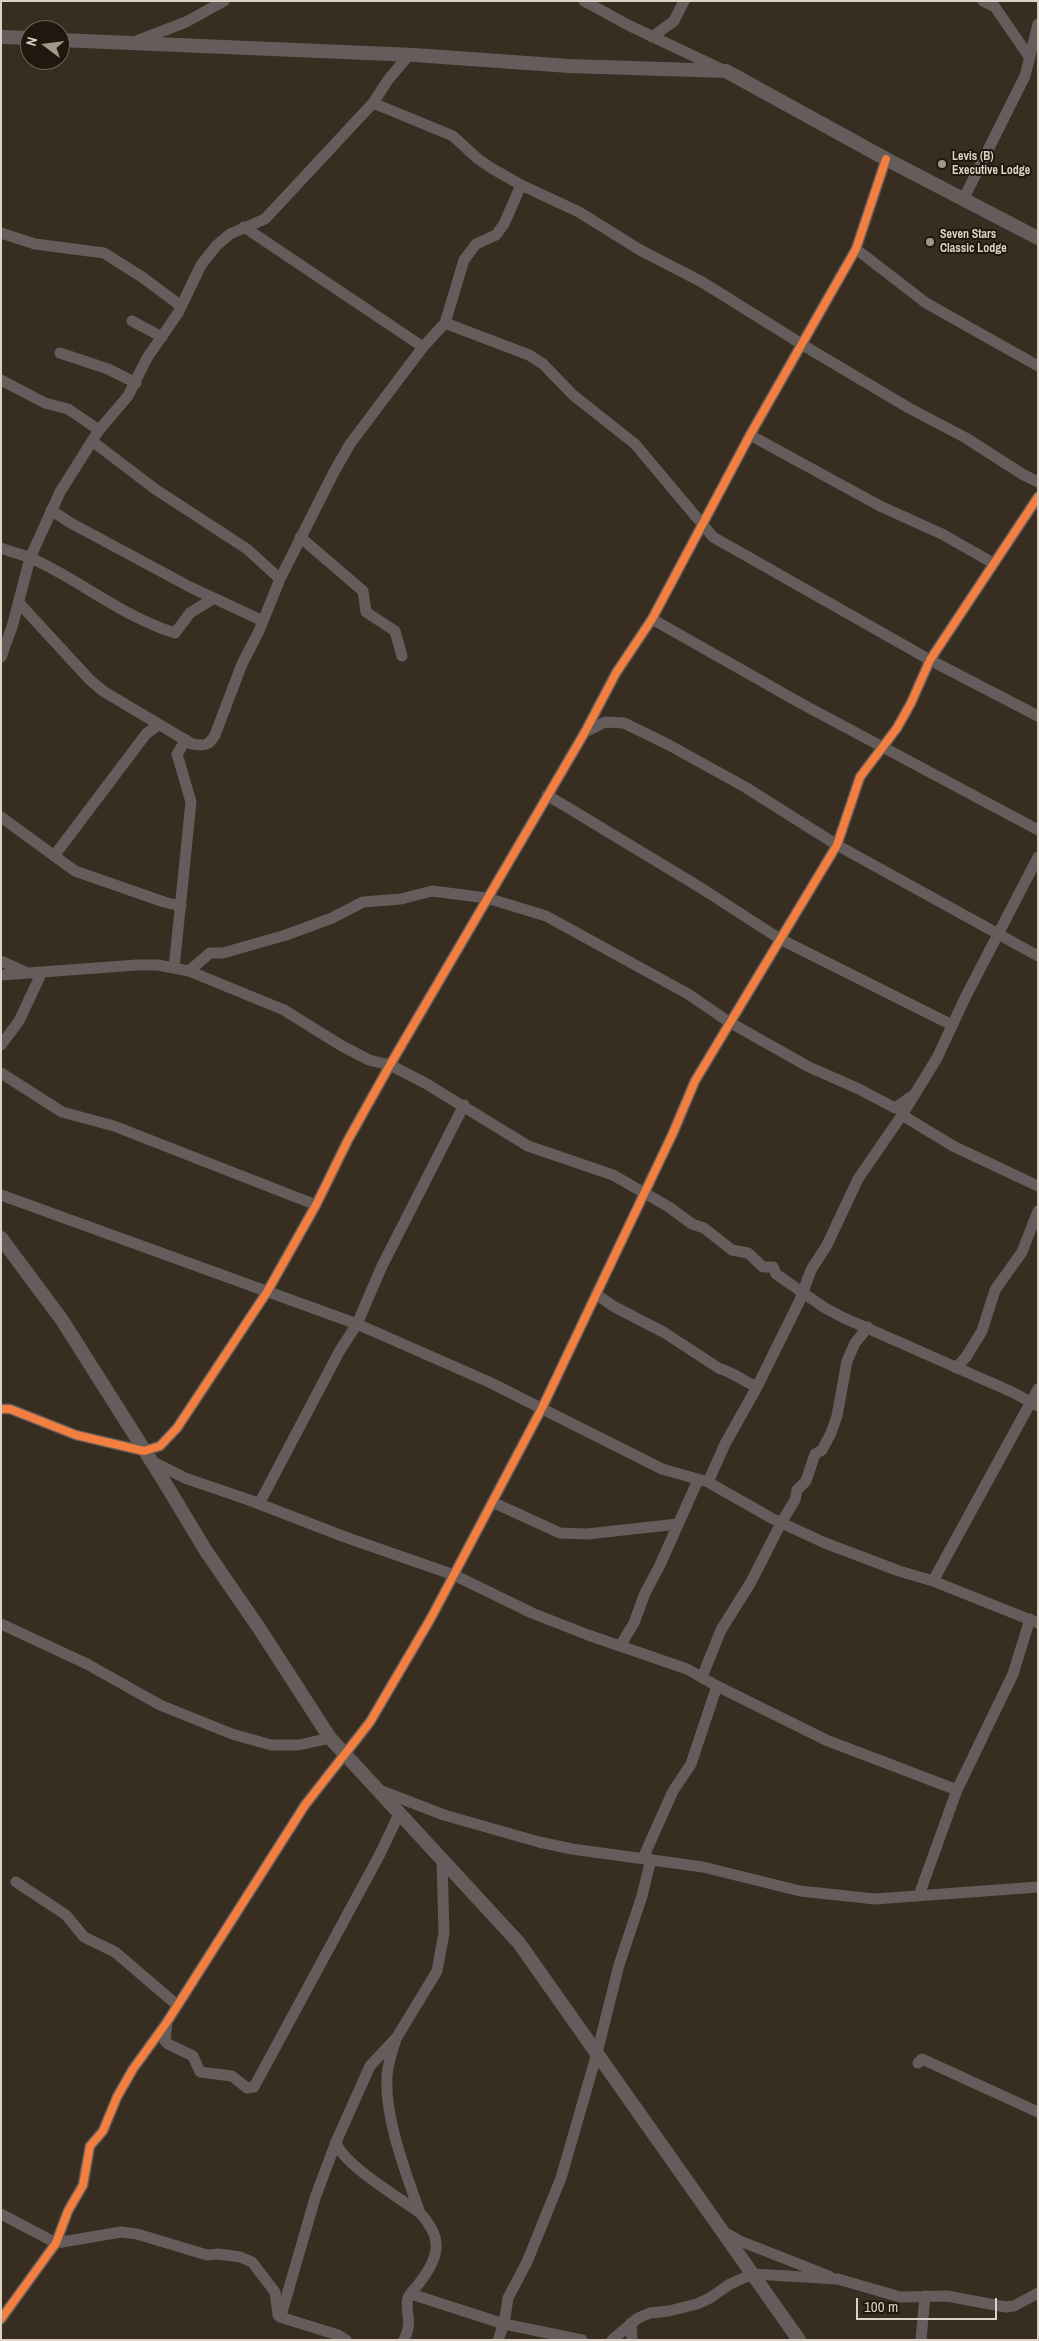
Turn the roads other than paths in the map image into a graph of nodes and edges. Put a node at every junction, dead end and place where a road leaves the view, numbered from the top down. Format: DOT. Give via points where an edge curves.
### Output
graph roads {
  1 [pos="224,1"];
  2 [pos="584,1"];
  3 [pos="684,1"];
  4 [pos="984,1"];
  5 [pos="596,5"];
  6 [pos="1038,24"];
  7 [pos="652,36"];
  8 [pos="1,37"];
  9 [pos="20,38"];
  10 [pos="70,40"];
  11 [pos="132,43"];
  12 [pos="409,54"];
  13 [pos="1030,58"];
  14 [pos="726,71"];
  15 [pos="373,103"];
  16 [pos="886,159"];
  17 [pos="521,185"];
  18 [pos="964,198"];
  19 [pos="244,227"];
  20 [pos="1,233"];
  21 [pos="1038,238"];
  22 [pos="856,249"];
  23 [pos="181,306"];
  24 [pos="132,321"];
  25 [pos="445,323"];
  26 [pos="162,337"];
  27 [pos="802,342"];
  28 [pos="423,347"];
  29 [pos="60,353"];
  30 [pos="1038,366"];
  31 [pos="1,380"];
  32 [pos="136,382"];
  33 [pos="98,430"];
  34 [pos="750,435"];
  35 [pos="92,441"];
  36 [pos="1038,482"];
  37 [pos="1038,497"];
  38 [pos="51,510"];
  39 [pos="703,524"];
  40 [pos="300,537"];
  41 [pos="1,548"];
  42 [pos="30,558"];
  43 [pos="993,563"];
  44 [pos="280,579"];
  45 [pos="214,598"];
  46 [pos="19,603"];
  47 [pos="652,619"];
  48 [pos="263,621"];
  49 [pos="402,656"];
  50 [pos="1,657"];
  51 [pos="930,660"];
  52 [pos="1038,716"];
  53 [pos="158,725"];
  54 [pos="585,732"];
  55 [pos="186,740"];
  56 [pos="882,748"];
  57 [pos="547,794"];
  58 [pos="1,817"];
  59 [pos="1038,830"];
  60 [pos="837,845"];
  61 [pos="54,856"];
  62 [pos="1038,857"];
  63 [pos="487,898"];
  64 [pos="180,906"];
  65 [pos="998,934"];
  66 [pos="780,939"];
  67 [pos="1038,956"];
  68 [pos="1,961"];
  69 [pos="174,968"];
  70 [pos="189,971"];
  71 [pos="42,972"];
  72 [pos="27,973"];
  73 [pos="1,975"];
  74 [pos="729,1022"];
  75 [pos="952,1025"];
  76 [pos="1,1045"];
  77 [pos="390,1066"];
  78 [pos="1,1073"];
  79 [pos="915,1094"];
  80 [pos="464,1105"];
  81 [pos="902,1115"];
  82 [pos="1038,1186"];
  83 [pos="644,1193"];
  84 [pos="1,1195"];
  85 [pos="316,1205"];
  86 [pos="1038,1211"];
  87 [pos="1,1238"];
  88 [pos="802,1291"];
  89 [pos="267,1292"];
  90 [pos="596,1294"];
  91 [pos="357,1324"];
  92 [pos="868,1327"];
  93 [pos="956,1368"];
  94 [pos="757,1387"];
  95 [pos="1038,1389"];
  96 [pos="1034,1404"];
  97 [pos="4,1407"];
  98 [pos="542,1408"];
  99 [pos="148,1456"];
  100 [pos="703,1481"];
  101 [pos="492,1502"];
  102 [pos="259,1504"];
  103 [pos="781,1523"];
  104 [pos="678,1524"];
  105 [pos="454,1575"];
  106 [pos="933,1581"];
  107 [pos="1034,1621"];
  108 [pos="1,1624"];
  109 [pos="620,1646"];
  110 [pos="702,1677"];
  111 [pos="717,1686"];
  112 [pos="330,1738"];
  113 [pos="345,1755"];
  114 [pos="376,1789"];
  115 [pos="957,1790"];
  116 [pos="399,1814"];
  117 [pos="647,1859"];
  118 [pos="442,1860"];
  119 [pos="16,1882"];
  120 [pos="1038,1887"];
  121 [pos="919,1894"];
  122 [pos="177,2005"];
  123 [pos="166,2022"];
  124 [pos="397,2037"];
  125 [pos="597,2053"];
  126 [pos="918,2064"];
  127 [pos="1038,2112"];
  128 [pos="336,2142"];
  129 [pos="420,2213"];
  130 [pos="1,2214"];
  131 [pos="723,2231"];
  132 [pos="56,2243"];
  133 [pos="753,2274"];
  134 [pos="838,2279"];
  135 [pos="1038,2293"];
  136 [pos="411,2294"];
  137 [pos="925,2296"];
  138 [pos="280,2317"];
  139 [pos="1,2319"];
  140 [pos="504,2324"];
  141 [pos="631,2324"];
  142 [pos="793,2336"];
  143 [pos="346,2340"];
  144 [pos="404,2340"];
  145 [pos="498,2340"];
  146 [pos="582,2340"];
  147 [pos="612,2340"];
  148 [pos="632,2340"];
  149 [pos="921,2340"];
  1 -- 11 [label="street" via="186,22"];
  2 -- 5 [label="street"];
  3 -- 7 [label="street" via="674,21"];
  4 -- 13 [label="street" via="994,7"];
  5 -- 7 [label="street"];
  6 -- 13 [label="street"];
  7 -- 14 [label="street"];
  8 -- 9 [label="street"];
  10 -- 11 [label="street"];
  11 -- 12 [label="street"];
  12 -- 14 [label="street" via="569,66"];
  12 -- 15 [label="street"];
  13 -- 18 [label="street" via="1025,76"];
  14 -- 16 [label="street"];
  15 -- 17 [label="street" via="453,136 478,159"];
  15 -- 19 [label="street" via="264,218"];
  16 -- 18 [label="street"];
  16 -- 22 [label="street"];
  17 -- 25 [label="street" via="496,235 476,244 464,260"];
  17 -- 27 [label="street" via="579,212"];
  18 -- 21 [label="street"];
  19 -- 23 [label="street" via="216,246 202,265"];
  19 -- 28 [label="street"];
  20 -- 23 [label="street" via="34,244 104,253 142,276"];
  22 -- 27 [label="street"];
  22 -- 30 [label="street" via="926,303"];
  23 -- 26 [label="street"];
  24 -- 26 [label="street"];
  25 -- 28 [label="street"];
  25 -- 39 [label="street" via="529,355 543,364 573,395 635,444"];
  26 -- 32 [label="street"];
  27 -- 34 [label="street"];
  27 -- 36 [label="street"];
  28 -- 40 [label="street" via="350,444"];
  29 -- 32 [label="street"];
  31 -- 33 [label="street" via="45,403 68,409"];
  32 -- 33 [label="street" via="121,406"];
  33 -- 35 [label="street"];
  34 -- 39 [label="street"];
  34 -- 43 [label="street"];
  35 -- 38 [label="street"];
  35 -- 44 [label="street" via="155,489 247,550"];
  37 -- 43 [label="street"];
  38 -- 42 [label="street"];
  38 -- 45 [label="street" via="112,546"];
  39 -- 47 [label="street"];
  39 -- 51 [label="street" via="713,537 726,545"];
  40 -- 44 [label="street"];
  40 -- 49 [label="street" via="363,591 366,612 394,631"];
  41 -- 42 [label="street"];
  42 -- 45 [label="street" via="154,626 176,633 190,612"];
  42 -- 46 [label="street"];
  43 -- 51 [label="street"];
  44 -- 48 [label="street"];
  45 -- 48 [label="street"];
  46 -- 50 [label="street"];
  46 -- 53 [label="street" via="90,680"];
  47 -- 54 [label="street" via="616,672"];
  47 -- 56 [label="street"];
  48 -- 55 [label="street" via="242,664 212,741 203,746"];
  51 -- 52 [label="street"];
  51 -- 56 [label="street" via="911,703"];
  53 -- 55 [label="street"];
  53 -- 61 [label="street" via="146,734"];
  54 -- 57 [label="street"];
  54 -- 60 [label="street" via="605,722 624,723 745,787"];
  55 -- 64 [label="street" via="178,753 191,802"];
  56 -- 59 [label="street"];
  56 -- 60 [label="street" via="860,777"];
  57 -- 63 [label="street"];
  57 -- 66 [label="street"];
  58 -- 61 [label="street"];
  60 -- 65 [label="street"];
  60 -- 66 [label="street"];
  61 -- 64 [label="street" via="75,871"];
  62 -- 65 [label="street"];
  63 -- 70 [label="street" via="427,891 401,899 363,902 332,918 252,946 210,952"];
  63 -- 74 [label="street" via="553,920 688,994"];
  63 -- 77 [label="street"];
  64 -- 69 [label="street"];
  65 -- 67 [label="street"];
  65 -- 75 [label="street"];
  66 -- 74 [label="street"];
  66 -- 75 [label="street"];
  68 -- 72 [label="street"];
  69 -- 70 [label="street"];
  69 -- 71 [label="street" via="137,965"];
  70 -- 77 [label="street" via="284,1010 368,1060"];
  71 -- 72 [label="street"];
  71 -- 76 [label="street" via="19,1021"];
  72 -- 73 [label="street"];
  74 -- 79 [label="street" via="809,1067 895,1108"];
  74 -- 83 [label="street" via="695,1081"];
  75 -- 79 [label="street"];
  77 -- 80 [label="street"];
  77 -- 85 [label="street"];
  78 -- 85 [label="street" via="62,1112 114,1126"];
  79 -- 81 [label="street"];
  80 -- 83 [label="street" via="513,1139 613,1175"];
  80 -- 91 [label="street" via="382,1266"];
  81 -- 82 [label="street" via="953,1146"];
  81 -- 88 [label="street" via="858,1179"];
  83 -- 88 [label="street" via="692,1224 704,1228 732,1250 748,1253 762,1267 773,1267 776,1274"];
  83 -- 90 [label="street"];
  84 -- 89 [label="street"];
  85 -- 89 [label="street"];
  86 -- 93 [label="street" via="1020,1255 995,1290 982,1331"];
  87 -- 99 [label="street" via="62,1320"];
  88 -- 92 [label="street" via="824,1308"];
  88 -- 94 [label="street"];
  89 -- 91 [label="street"];
  89 -- 99 [label="street" via="177,1428"];
  90 -- 94 [label="street" via="720,1369"];
  90 -- 98 [label="street"];
  91 -- 98 [label="street"];
  91 -- 102 [label="street"];
  92 -- 93 [label="street"];
  92 -- 103 [label="street" via="855,1343 847,1361 831,1433 822,1450 815,1454 806,1481 797,1490 795,1500"];
  93 -- 96 [label="street"];
  94 -- 100 [label="street"];
  95 -- 96 [label="street"];
  96 -- 106 [label="street"];
  97 -- 99 [label="street" via="76,1435"];
  98 -- 100 [label="street" via="662,1469"];
  98 -- 101 [label="street"];
  99 -- 102 [label="street" via="185,1478"];
  99 -- 112 [label="street" via="206,1552"];
  100 -- 103 [label="street"];
  100 -- 104 [label="street"];
  101 -- 104 [label="street" via="560,1533 588,1534"];
  101 -- 105 [label="street"];
  102 -- 105 [label="street"];
  103 -- 106 [label="street" via="899,1571"];
  103 -- 110 [label="street" via="751,1582 718,1636"];
  104 -- 109 [label="street" via="634,1623"];
  105 -- 109 [label="street" via="540,1616"];
  105 -- 113 [label="street" via="370,1722"];
  106 -- 107 [label="street"];
  107 -- 115 [label="street" via="1013,1674"];
  108 -- 112 [label="street" via="87,1664 168,1709 232,1734 271,1745 299,1745"];
  109 -- 110 [label="street"];
  110 -- 111 [label="street"];
  111 -- 115 [label="street" via="826,1740"];
  111 -- 117 [label="street" via="691,1764 673,1791"];
  112 -- 113 [label="street"];
  113 -- 114 [label="street"];
  113 -- 122 [label="street" via="305,1806"];
  114 -- 116 [label="street"];
  114 -- 117 [label="street" via="444,1815 539,1842"];
  115 -- 121 [label="street"];
  116 -- 118 [label="street"];
  116 -- 123 [label="street" via="254,2087 247,2088 232,2076 200,2072 193,2056 168,2044"];
  117 -- 121 [label="street" via="703,1867 830,1896 875,1899"];
  117 -- 125 [label="street" via="642,1896 618,1965"];
  118 -- 124 [label="street" via="444,1933 437,1971"];
  118 -- 125 [label="street" via="519,1943"];
  119 -- 122 [label="street" via="66,1915 84,1937 115,1952"];
  120 -- 121 [label="street"];
  122 -- 123 [label="street"];
  123 -- 132 [label="street" via="133,2069 103,2131 90,2146 83,2185 68,2211"];
  124 -- 128 [label="street" via="370,2066"];
  124 -- 129 [label="street" via="388,2069 388,2096 402,2164"];
  125 -- 131 [label="street"];
  125 -- 140 [label="street" via="561,2178 527,2262 508,2298"];
  126 -- 127 [label="street" via="922,2059"];
  128 -- 129 [label="street" via="338,2150 349,2161"];
  128 -- 138 [label="street" via="315,2198"];
  129 -- 136 [label="street" via="433,2230 437,2248 430,2267"];
  130 -- 132 [label="street"];
  131 -- 133 [label="street"];
  131 -- 134 [label="street" via="740,2241"];
  132 -- 138 [label="street" via="121,2232 207,2255 240,2257 252,2262 275,2292"];
  132 -- 139 [label="street"];
  133 -- 134 [label="street"];
  133 -- 141 [label="street" via="701,2302 650,2313"];
  133 -- 142 [label="street"];
  134 -- 137 [label="street" via="900,2296"];
  135 -- 137 [label="street" via="1006,2307 947,2296"];
  136 -- 140 [label="street"];
  136 -- 144 [label="street" via="408,2298 410,2329"];
  137 -- 149 [label="street"];
  138 -- 143 [label="street"];
  140 -- 145 [label="street"];
  140 -- 146 [label="street"];
  141 -- 147 [label="street"];
  141 -- 148 [label="street"];
}
